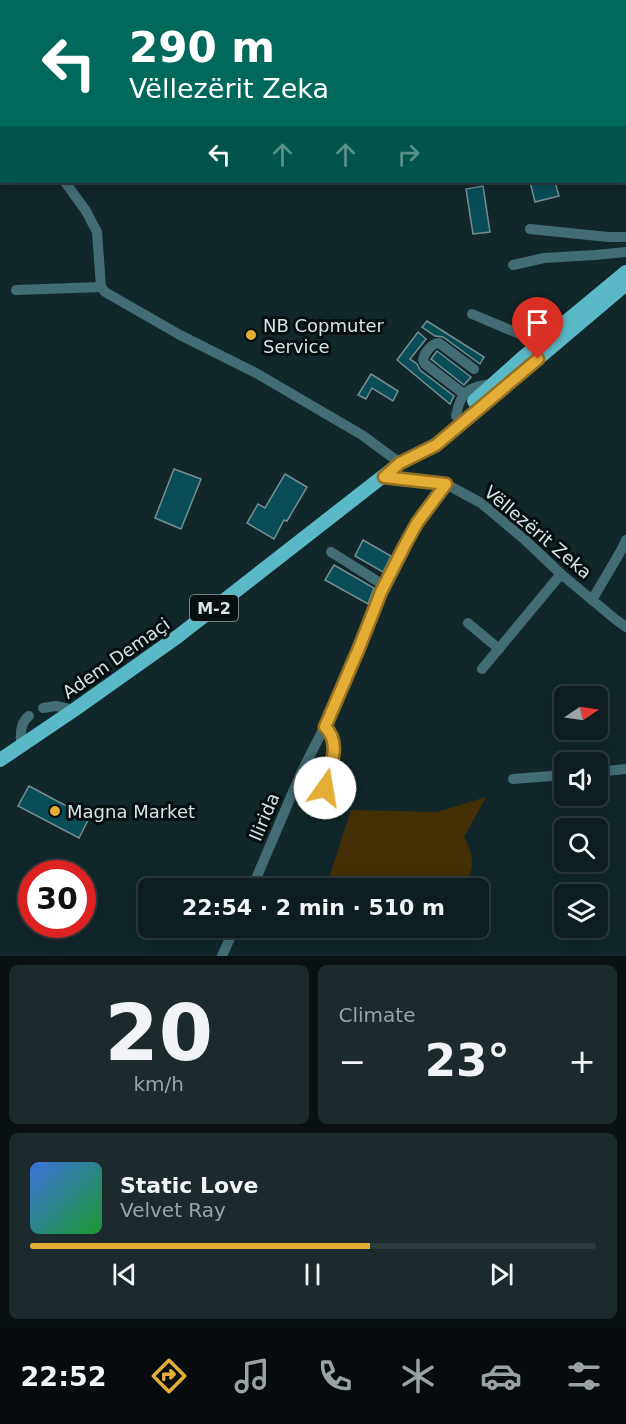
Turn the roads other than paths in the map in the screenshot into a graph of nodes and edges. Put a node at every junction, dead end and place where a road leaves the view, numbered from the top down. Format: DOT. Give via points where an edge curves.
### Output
graph roads {
  1 [pos="66,183"];
  2 [pos="530,229"];
  3 [pos="626,237"];
  4 [pos="626,252"];
  5 [pos="513,265"];
  6 [pos="626,272"];
  7 [pos="626,284"];
  8 [pos="101,287"];
  9 [pos="16,290"];
  10 [pos="471,314"];
  11 [pos="541,343"];
  12 [pos="474,369"];
  13 [pos="493,384"];
  14 [pos="464,393"];
  15 [pos="456,416"];
  16 [pos="423,450"];
  17 [pos="400,463"];
  18 [pos="384,477"];
  19 [pos="446,484"];
  20 [pos="626,540"];
  21 [pos="331,552"];
  22 [pos="561,574"];
  23 [pos="384,586"];
  24 [pos="592,600"];
  25 [pos="468,623"];
  26 [pos="626,627"];
  27 [pos="499,649"];
  28 [pos="482,669"];
  29 [pos="43,708"];
  30 [pos="74,710"];
  31 [pos="29,716"];
  32 [pos="325,727"];
  33 [pos="21,746"];
  34 [pos="0,760"];
  35 [pos="626,769"];
  36 [pos="608,771"];
  37 [pos="554,776"];
  38 [pos="513,779"];
  39 [pos="344,801"];
  40 [pos="256,878"];
  41 [pos="230,938"];
  42 [pos="222,956"];
  1 -- 8 [label="street" via="97,232"];
  2 -- 3 [label="street"];
  4 -- 5 [label="street" via="544,258"];
  6 -- 11 [label="main road, Adem Demaçi / M-2"];
  7 -- 16 [label="main road, Adem Demaçi / M-2" via="436,445"];
  8 -- 9 [label="street"];
  8 -- 17 [label="street" via="109,296 256,373 362,435"];
  10 -- 11 [label="street"];
  11 -- 13 [label="main road, Adem Demaçi / M-2"];
  12 -- 14 [label="street" via="439,343 433,344 423,357 425,363"];
  13 -- 14 [label="street"];
  13 -- 15 [label="main road, Adem Demaçi / M-2"];
  14 -- 15 [label="street"];
  15 -- 16 [label="main road, Adem Demaçi / M-2"];
  16 -- 17 [label="main road, Adem Demaçi / M-2"];
  17 -- 18 [label="main road, Adem Demaçi / M-2"];
  18 -- 19 [label="street, Vëllezërit Zeka"];
  18 -- 30 [label="main road, Adem Demaçi / M-2" via="177,637"];
  19 -- 22 [label="street, Vëllezërit Zeka" via="481,503"];
  19 -- 23 [label="street, Ilirida" via="417,523"];
  20 -- 24 [label="street"];
  21 -- 23 [label="street"];
  22 -- 24 [label="street, Vëllezërit Zeka"];
  22 -- 27 [label="street"];
  23 -- 32 [label="street, Ilirida"];
  24 -- 26 [label="street, Vëllezërit Zeka"];
  25 -- 27 [label="street"];
  27 -- 28 [label="street"];
  29 -- 30 [label="street"];
  30 -- 33 [label="main road, Adem Demaçi / M-2"];
  31 -- 33 [label="street" via="21,727"];
  32 -- 39 [label="street" via="334,750 325,788 327,794"];
  32 -- 40 [label="street, Ilirida"];
  33 -- 34 [label="main road, Adem Demaçi / M-2"];
  35 -- 36 [label="street"];
  37 -- 38 [label="street"];
  41 -- 42 [label="street"];
}
